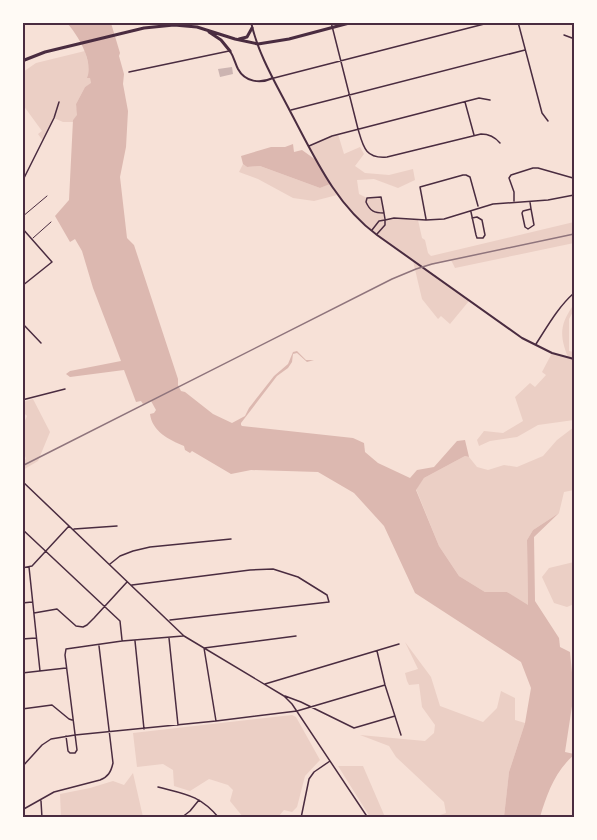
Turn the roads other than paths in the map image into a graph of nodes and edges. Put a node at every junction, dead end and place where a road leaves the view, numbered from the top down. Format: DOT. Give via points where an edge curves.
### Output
graph roads {
  1 [pos="251,22"];
  2 [pos="331,22"];
  3 [pos="353,22"];
  4 [pos="492,22"];
  5 [pos="518,22"];
  6 [pos="252,28"];
  7 [pos="332,28"];
  8 [pos="205,30"];
  9 [pos="564,35"];
  10 [pos="574,37"];
  11 [pos="235,39"];
  12 [pos="258,44"];
  13 [pos="525,50"];
  14 [pos="230,51"];
  15 [pos="22,61"];
  16 [pos="340,61"];
  17 [pos="129,72"];
  18 [pos="273,78"];
  19 [pos="350,95"];
  20 [pos="490,100"];
  21 [pos="465,101"];
  22 [pos="59,102"];
  23 [pos="290,110"];
  24 [pos="548,121"];
  25 [pos="358,129"];
  26 [pos="474,135"];
  27 [pos="500,143"];
  28 [pos="309,147"];
  29 [pos="574,173"];
  30 [pos="573,178"];
  31 [pos="22,182"];
  32 [pos="574,189"];
  33 [pos="574,195"];
  34 [pos="47,196"];
  35 [pos="514,202"];
  36 [pos="530,202"];
  37 [pos="479,208"];
  38 [pos="531,209"];
  39 [pos="470,210"];
  40 [pos="384,213"];
  41 [pos="22,217"];
  42 [pos="472,218"];
  43 [pos="385,220"];
  44 [pos="426,220"];
  45 [pos="51,222"];
  46 [pos="22,228"];
  47 [pos="371,231"];
  48 [pos="376,235"];
  49 [pos="32,239"];
  50 [pos="22,286"];
  51 [pos="574,293"];
  52 [pos="22,323"];
  53 [pos="26,327"];
  54 [pos="22,330"];
  55 [pos="41,343"];
  56 [pos="536,345"];
  57 [pos="574,359"];
  58 [pos="65,388"];
  59 [pos="22,400"];
  60 [pos="23,482"];
  61 [pos="70,526"];
  62 [pos="117,526"];
  63 [pos="22,529"];
  64 [pos="73,529"];
  65 [pos="231,539"];
  66 [pos="46,551"];
  67 [pos="110,564"];
  68 [pos="29,567"];
  69 [pos="22,568"];
  70 [pos="128,582"];
  71 [pos="131,585"];
  72 [pos="33,602"];
  73 [pos="22,603"];
  74 [pos="104,606"];
  75 [pos="34,613"];
  76 [pos="168,621"];
  77 [pos="184,636"];
  78 [pos="296,636"];
  79 [pos="169,637"];
  80 [pos="37,638"];
  81 [pos="22,639"];
  82 [pos="135,640"];
  83 [pos="123,641"];
  84 [pos="399,644"];
  85 [pos="99,645"];
  86 [pos="204,648"];
  87 [pos="376,650"];
  88 [pos="67,668"];
  89 [pos="40,671"];
  90 [pos="22,673"];
  91 [pos="264,685"];
  92 [pos="385,685"];
  93 [pos="284,696"];
  94 [pos="309,707"];
  95 [pos="22,709"];
  96 [pos="297,711"];
  97 [pos="395,716"];
  98 [pos="73,720"];
  99 [pos="216,721"];
  100 [pos="178,725"];
  101 [pos="144,729"];
  102 [pos="109,732"];
  103 [pos="75,735"];
  104 [pos="401,735"];
  105 [pos="66,736"];
  106 [pos="330,761"];
  107 [pos="22,767"];
  108 [pos="158,787"];
  109 [pos="40,800"];
  110 [pos="200,800"];
  111 [pos="22,810"];
  112 [pos="42,818"];
  113 [pos="181,818"];
  114 [pos="219,818"];
  115 [pos="301,818"];
  116 [pos="368,818"];
  1 -- 6 [label="street"];
  2 -- 7 [label="street"];
  3 -- 7 [label="main road"];
  4 -- 16 [label="street"];
  5 -- 13 [label="street"];
  6 -- 11 [label="main road" via="247,37"];
  6 -- 12 [label="street"];
  7 -- 12 [label="main road"];
  7 -- 16 [label="street"];
  8 -- 11 [label="main road"];
  8 -- 14 [label="main road"];
  8 -- 15 [label="main road" via="160,26 45,52"];
  9 -- 10 [label="street"];
  11 -- 12 [label="main road"];
  12 -- 18 [label="street"];
  13 -- 19 [label="street"];
  13 -- 24 [label="street" via="542,113"];
  14 -- 17 [label="street"];
  14 -- 18 [label="street" via="248,79"];
  16 -- 18 [label="street"];
  16 -- 19 [label="street"];
  18 -- 23 [label="street"];
  19 -- 23 [label="street"];
  19 -- 25 [label="street"];
  20 -- 21 [label="street"];
  21 -- 25 [label="street"];
  21 -- 26 [label="street"];
  22 -- 31 [label="street"];
  23 -- 28 [label="street"];
  25 -- 26 [label="street" via="367,152 380,158"];
  25 -- 28 [label="street"];
  26 -- 27 [label="street" via="488,134"];
  28 -- 47 [label="street" via="337,195"];
  29 -- 30 [label="street"];
  30 -- 32 [label="street"];
  30 -- 35 [label="street" via="538,168 511,175"];
  33 -- 36 [label="street"];
  34 -- 41 [label="lane"];
  35 -- 36 [label="street"];
  35 -- 37 [label="street"];
  36 -- 38 [label="street"];
  37 -- 39 [label="street"];
  37 -- 44 [label="street" via="470,177 463,175 420,188"];
  38 -- 38 [label="street" via="534,225 526,228 522,213"];
  39 -- 42 [label="street"];
  39 -- 44 [label="street" via="444,219"];
  40 -- 40 [label="street" via="370,210 367,198 381,197"];
  40 -- 43 [label="street"];
  42 -- 42 [label="street" via="482,220 483,238 476,235"];
  43 -- 44 [label="street"];
  43 -- 47 [label="street"];
  43 -- 48 [label="street"];
  45 -- 49 [label="lane"];
  46 -- 49 [label="street"];
  47 -- 48 [label="street"];
  48 -- 56 [label="street" via="503,326"];
  49 -- 50 [label="street" via="52,262"];
  51 -- 56 [label="street"];
  52 -- 53 [label="street"];
  53 -- 54 [label="street"];
  53 -- 55 [label="street"];
  56 -- 57 [label="street"];
  58 -- 59 [label="street"];
  60 -- 61 [label="street"];
  61 -- 64 [label="street"];
  61 -- 66 [label="street"];
  62 -- 64 [label="street"];
  63 -- 66 [label="street"];
  64 -- 67 [label="street"];
  65 -- 67 [label="street" via="150,547 120,556"];
  66 -- 68 [label="street"];
  66 -- 74 [label="street"];
  67 -- 70 [label="street"];
  68 -- 69 [label="street"];
  68 -- 72 [label="street"];
  70 -- 71 [label="street"];
  70 -- 74 [label="street"];
  71 -- 76 [label="street"];
  71 -- 76 [label="street" via="273,569 298,577 327,595 329,602"];
  72 -- 73 [label="street"];
  72 -- 75 [label="street"];
  74 -- 75 [label="street" via="87,626 80,627 57,609"];
  74 -- 83 [label="street" via="120,621"];
  75 -- 80 [label="street"];
  76 -- 77 [label="street"];
  77 -- 79 [label="street"];
  77 -- 86 [label="street"];
  78 -- 86 [label="street"];
  79 -- 82 [label="street"];
  79 -- 100 [label="street"];
  80 -- 81 [label="street"];
  80 -- 89 [label="street"];
  82 -- 83 [label="street"];
  82 -- 101 [label="street"];
  83 -- 85 [label="street"];
  84 -- 87 [label="street"];
  85 -- 88 [label="street" via="66,649"];
  85 -- 102 [label="street"];
  86 -- 91 [label="street"];
  86 -- 99 [label="street"];
  87 -- 91 [label="street"];
  87 -- 92 [label="street"];
  88 -- 89 [label="street"];
  88 -- 98 [label="street"];
  89 -- 90 [label="street"];
  91 -- 93 [label="street"];
  92 -- 94 [label="street"];
  92 -- 97 [label="street"];
  93 -- 94 [label="street"];
  93 -- 96 [label="street"];
  94 -- 96 [label="street"];
  94 -- 97 [label="street" via="354,728"];
  95 -- 98 [label="street" via="52,705"];
  96 -- 99 [label="street"];
  96 -- 106 [label="street"];
  97 -- 104 [label="street"];
  98 -- 103 [label="street"];
  99 -- 100 [label="street"];
  100 -- 101 [label="street"];
  101 -- 102 [label="street"];
  102 -- 103 [label="street"];
  102 -- 109 [label="street" via="113,763 105,778 54,792"];
  103 -- 105 [label="street"];
  103 -- 105 [label="street" via="77,750 72,754 68,752"];
  105 -- 107 [label="street" via="47,740"];
  106 -- 115 [label="street" via="309,779"];
  106 -- 116 [label="street"];
  108 -- 110 [label="street"];
  109 -- 111 [label="street"];
  109 -- 112 [label="street"];
  110 -- 113 [label="street"];
  110 -- 114 [label="street"];
}
